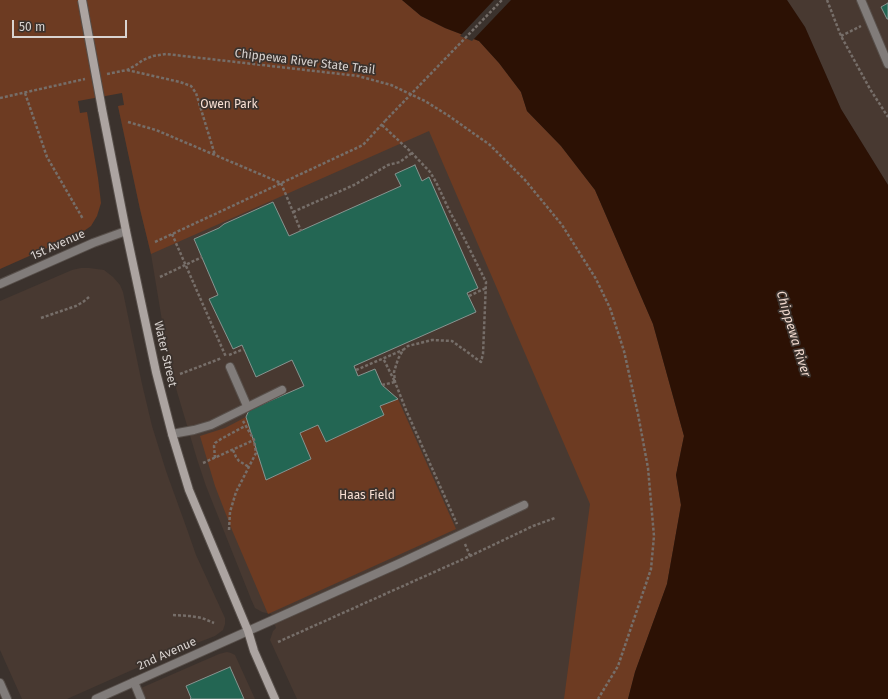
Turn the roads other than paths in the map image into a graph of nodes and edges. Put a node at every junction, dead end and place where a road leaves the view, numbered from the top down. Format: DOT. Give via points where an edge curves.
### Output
graph roads {
  1 [pos="82,0"];
  2 [pos="861,0"];
  3 [pos="888,64"];
  4 [pos="126,231"];
  5 [pos="0,284"];
  6 [pos="230,367"];
  7 [pos="282,390"];
  8 [pos="247,406"];
  9 [pos="172,434"];
  10 [pos="524,505"];
  11 [pos="248,631"];
  12 [pos="134,682"];
  13 [pos="0,683"];
  14 [pos="7,699"];
  15 [pos="96,699"];
  16 [pos="141,699"];
  17 [pos="275,699"];
  1 -- 4 [label="main road, Water Street, bridge"];
  2 -- 3 [label="street"];
  4 -- 5 [label="street, 1st Avenue"];
  4 -- 9 [label="main road, Water Street"];
  6 -- 8 [label="street"];
  7 -- 8 [label="street"];
  8 -- 9 [label="street" via="211,425"];
  9 -- 11 [label="main road, Water Street" via="188,490"];
  10 -- 11 [label="street, 2nd Avenue"];
  11 -- 12 [label="street, 2nd Avenue"];
  11 -- 17 [label="main road, Water Street"];
  12 -- 15 [label="street, 2nd Avenue"];
  12 -- 16 [label="street"];
  13 -- 14 [label="street"];
}
